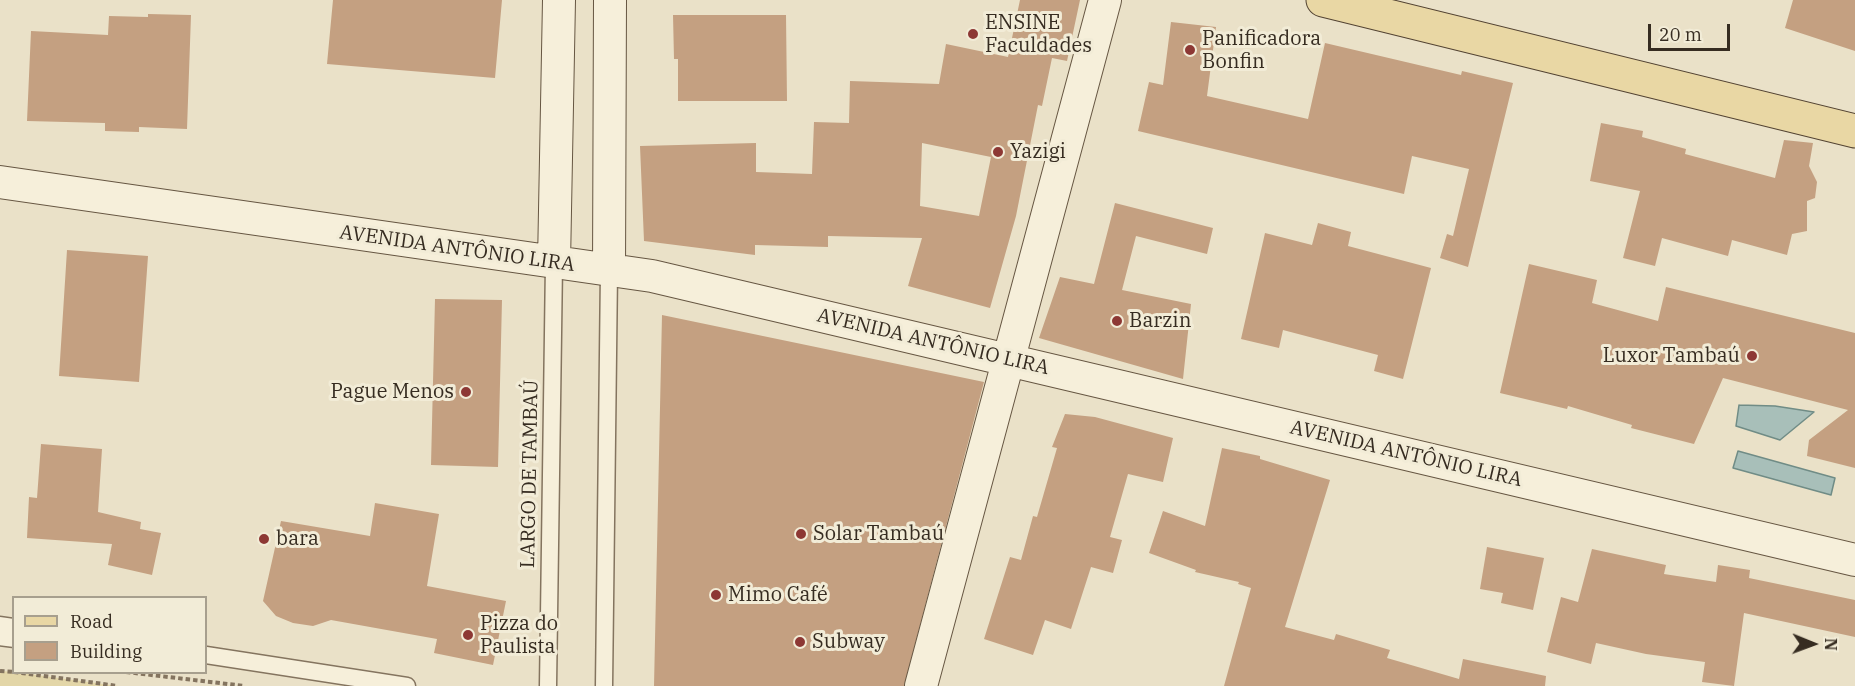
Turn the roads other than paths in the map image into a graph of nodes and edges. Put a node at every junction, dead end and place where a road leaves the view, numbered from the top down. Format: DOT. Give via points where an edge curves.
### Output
graph roads {
  1 [pos="559,0"];
  2 [pos="610,0"];
  3 [pos="1106,0"];
  4 [pos="1323,0"];
  5 [pos="1855,131"];
  6 [pos="0,182"];
  7 [pos="554,263"];
  8 [pos="609,271"];
  9 [pos="1010,360"];
  10 [pos="1855,560"];
  11 [pos="207,655"];
  12 [pos="407,686"];
  13 [pos="548,686"];
  14 [pos="604,686"];
  15 [pos="921,686"];
  1 -- 7 [label="main road"];
  2 -- 8 [label="main road"];
  3 -- 9 [label="main road"];
  4 -- 5 [label="main road"];
  6 -- 7 [label="main road, AVENIDA ANTÔNIO LIRA"];
  7 -- 8 [label="main road, AVENIDA ANTÔNIO LIRA"];
  7 -- 13 [label="street, LARGO DE TAMBAÚ"];
  8 -- 9 [label="main road, AVENIDA ANTÔNIO LIRA" via="652,276"];
  8 -- 14 [label="street"];
  9 -- 10 [label="main road, AVENIDA ANTÔNIO LIRA"];
  9 -- 15 [label="main road"];
  11 -- 12 [label="street"];
}
